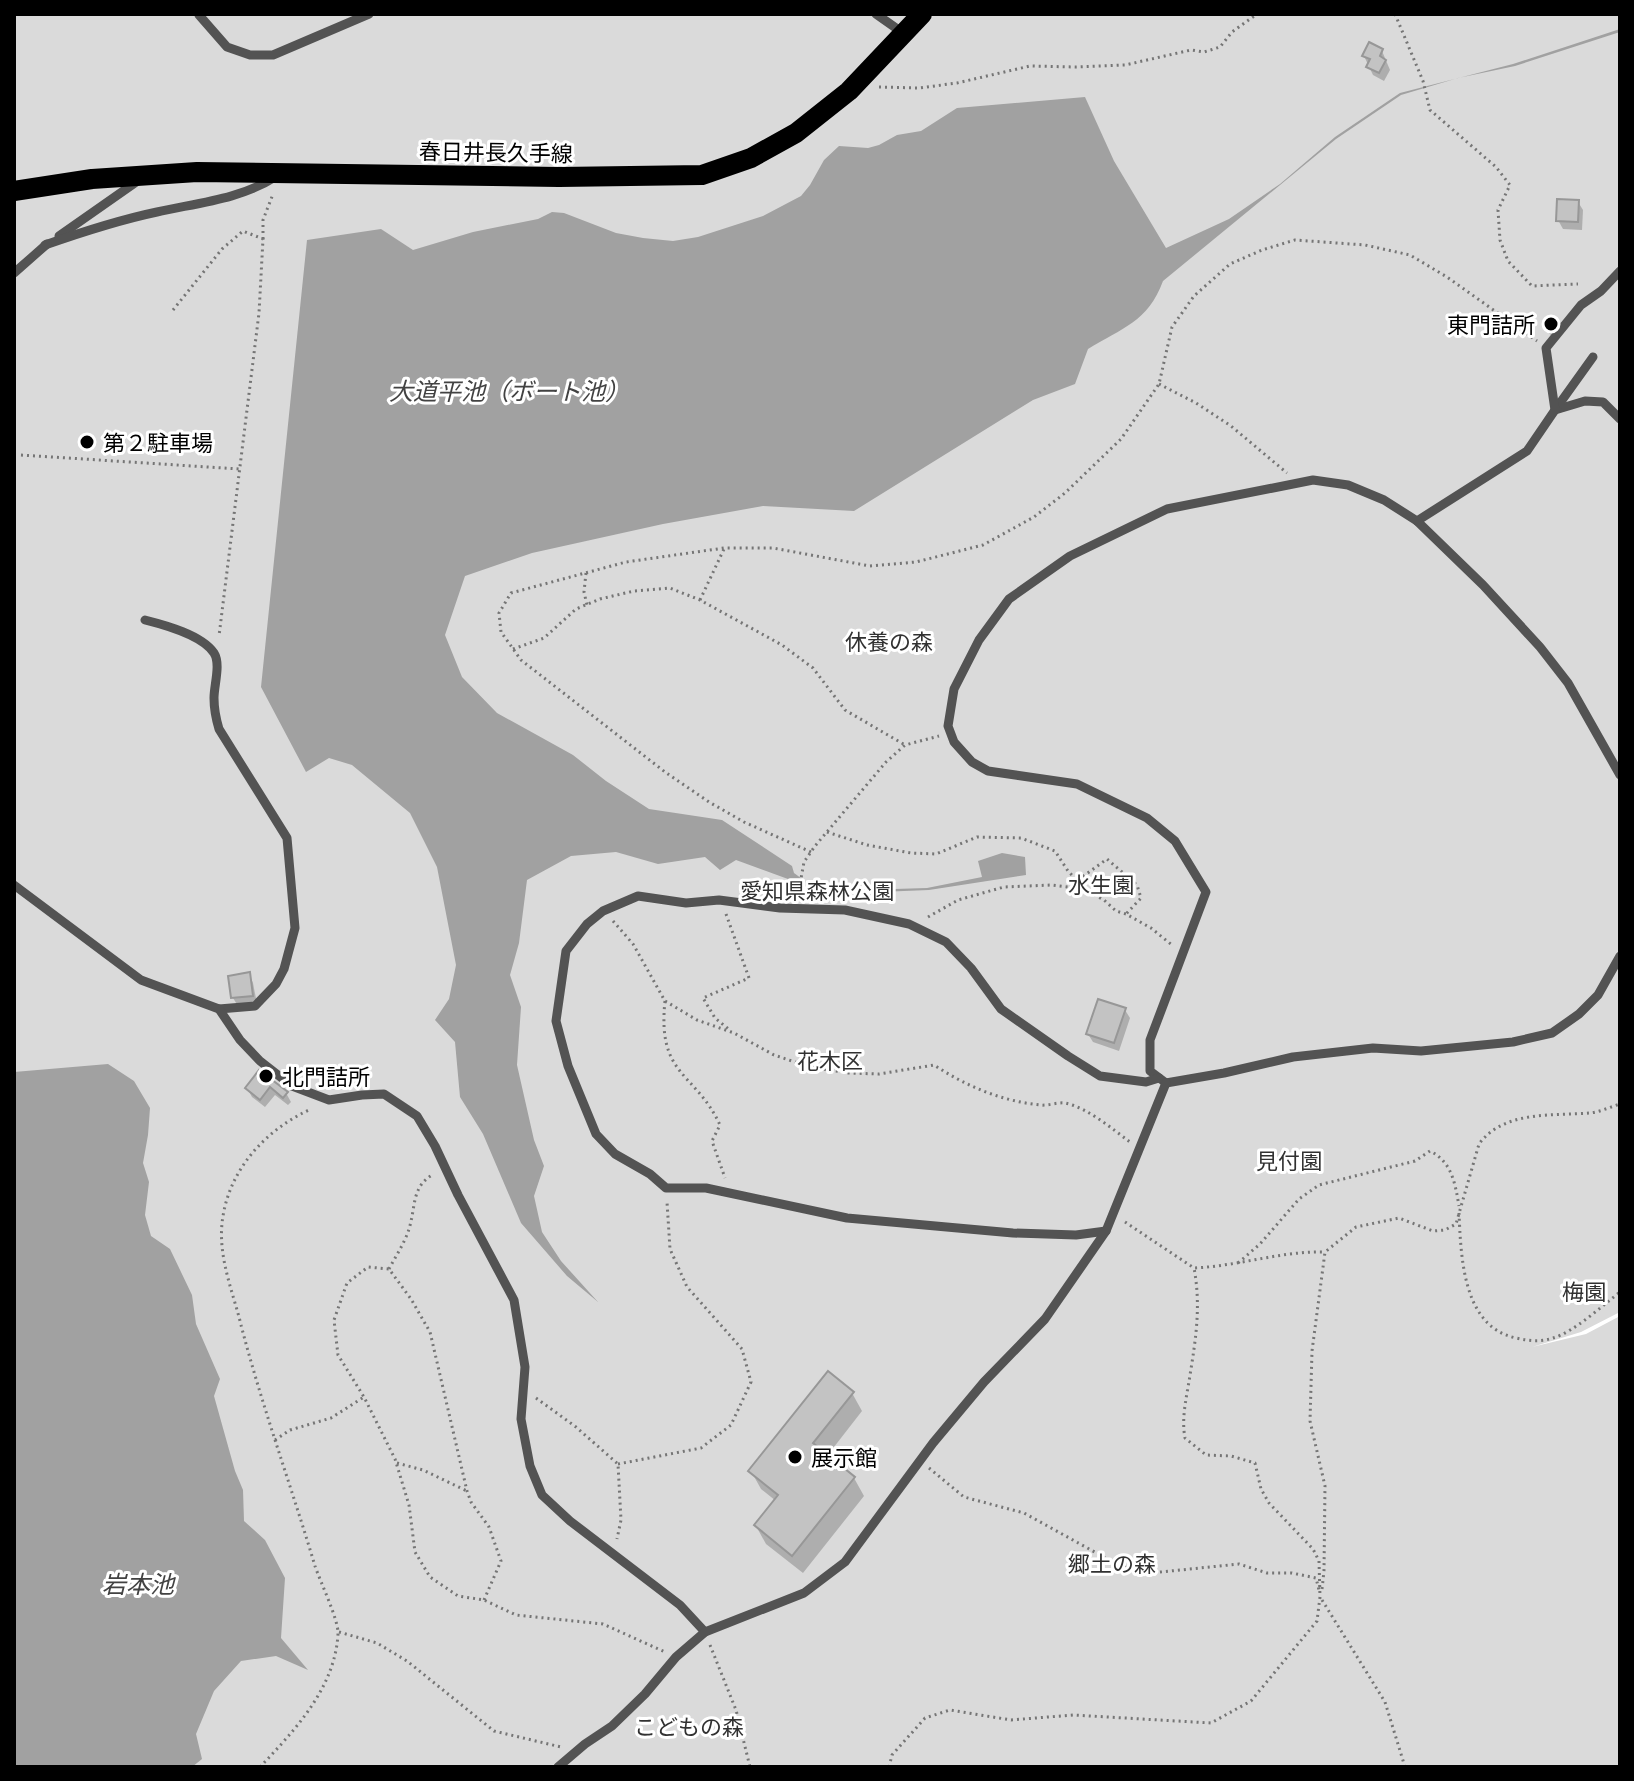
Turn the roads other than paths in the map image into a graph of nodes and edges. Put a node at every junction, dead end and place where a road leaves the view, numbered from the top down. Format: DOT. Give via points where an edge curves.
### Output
graph roads {
  1 [pos="198,14"];
  2 [pos="369,14"];
  3 [pos="876,14"];
  4 [pos="922,14"];
  5 [pos="903,33"];
  6 [pos="148,173"];
  7 [pos="281,173"];
  8 [pos="14,191"];
  9 [pos="45,245"];
  10 [pos="1620,271"];
  11 [pos="14,273"];
  12 [pos="1593,357"];
  13 [pos="1555,410"];
  14 [pos="1620,419"];
  15 [pos="1417,521"];
  16 [pos="145,620"];
  17 [pos="1620,775"];
  18 [pos="14,885"];
  19 [pos="1620,956"];
  20 [pos="219,1009"];
  21 [pos="1162,1081"];
  22 [pos="1106,1231"];
  23 [pos="705,1632"];
  24 [pos="558,1767"];
  1 -- 2 [label="lane" via="227,47 250,55 273,55"];
  3 -- 5 [label="lane"];
  4 -- 5 [label="main road, 春日井長久手線"];
  5 -- 7 [label="main road, 春日井長久手線" via="849,91 796,133 751,158 702,175"];
  6 -- 7 [label="main road, 春日井長久手線"];
  6 -- 8 [label="main road, 春日井長久手線"];
  6 -- 9 [label="lane"];
  7 -- 9 [label="lane" via="214,200 97,226"];
  9 -- 11 [label="lane"];
  10 -- 13 [label="lane" via="1581,305 1546,348"];
  12 -- 13 [label="lane"];
  13 -- 14 [label="lane" via="1603,402"];
  13 -- 15 [label="lane" via="1527,451"];
  15 -- 17 [label="lane" via="1540,647 1568,683"];
  15 -- 21 [label="lane" via="1348,485 1313,480 1167,509 1070,556 1009,599 979,640 954,689 948,726 972,762 988,771 1077,784 1147,818 1175,841 1206,892 1150,1040 1150,1071"];
  16 -- 20 [label="lane" via="194,637 214,653 219,729 287,838 295,928 284,969 255,1006"];
  18 -- 20 [label="lane" via="141,980"];
  19 -- 21 [label="lane" via="1598,995 1552,1033 1421,1051 1373,1048 1293,1057"];
  20 -- 23 [label="lane" via="240,1040 292,1086 329,1100 384,1094 417,1116 514,1300 525,1367 521,1419 542,1495 680,1605"];
  21 -- 22 [label="lane"];
  21 -- 22 [label="lane" via="1100,1076 1001,1009 946,942 909,924 845,910 638,896 603,911 566,951 556,1021 596,1134 615,1154 666,1188 706,1188 847,1218 1013,1233"];
  22 -- 23 [label="lane" via="1045,1319 984,1382 845,1562 804,1593"];
  23 -- 24 [label="lane" via="612,1726"];
}
